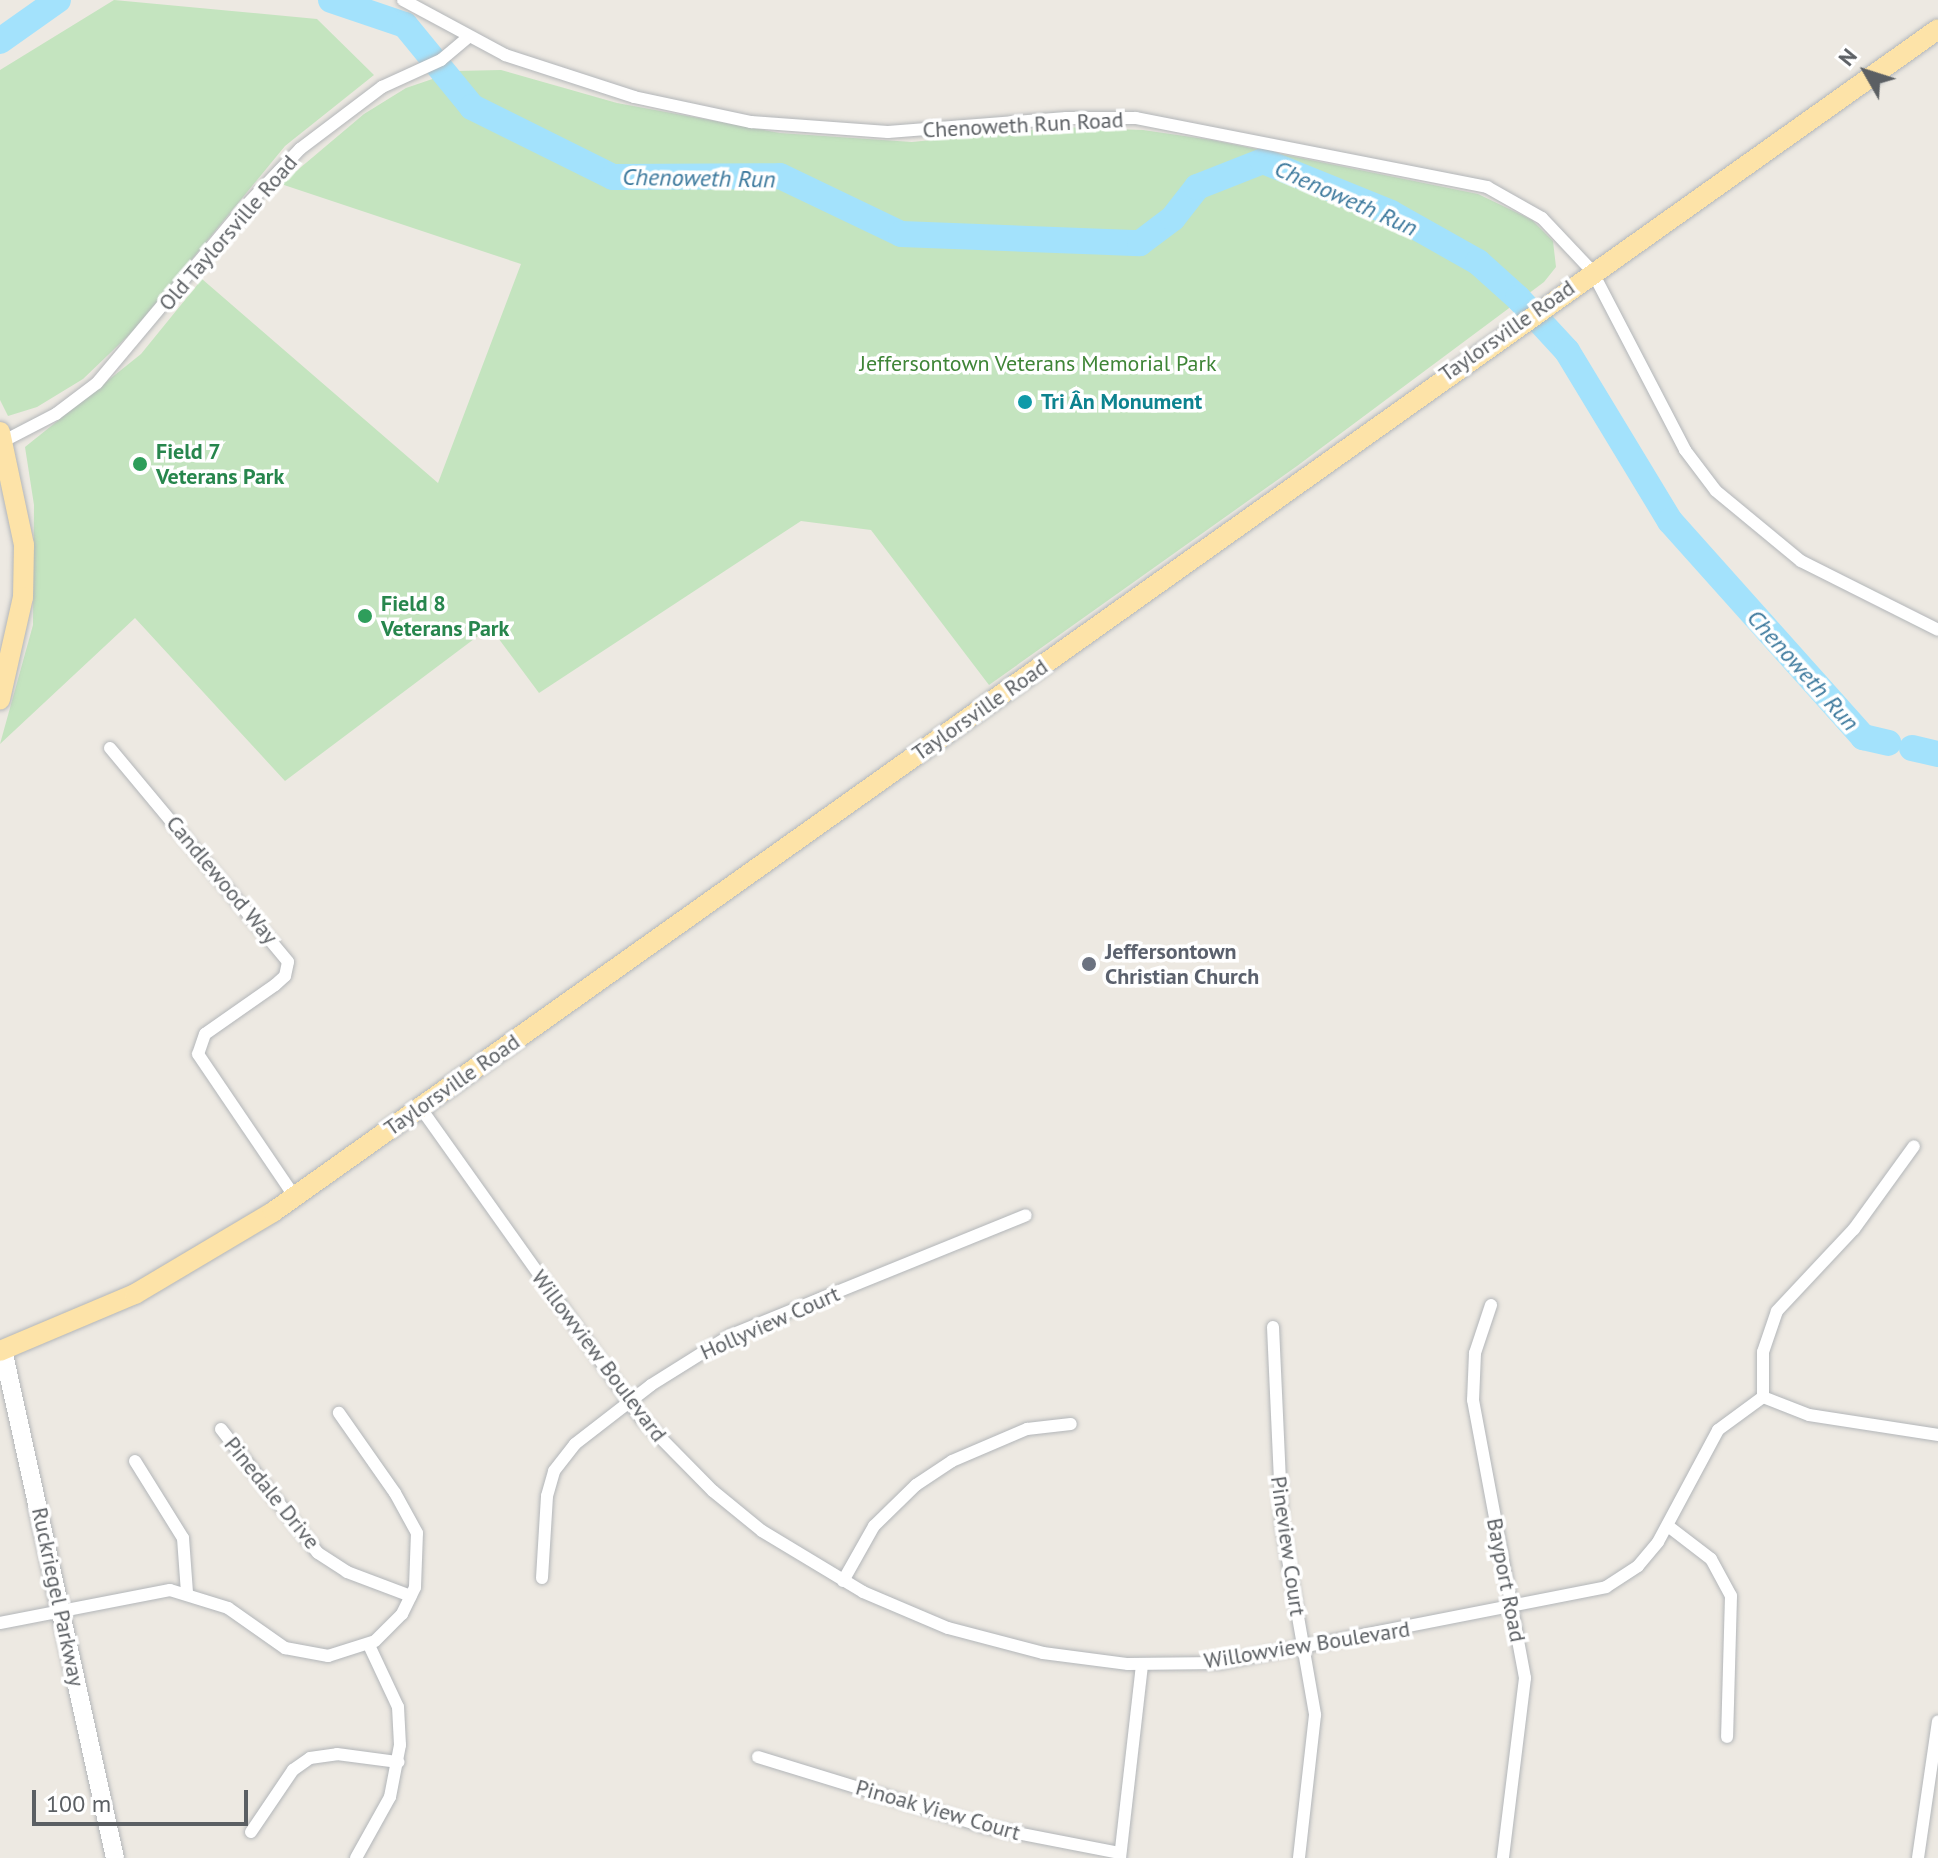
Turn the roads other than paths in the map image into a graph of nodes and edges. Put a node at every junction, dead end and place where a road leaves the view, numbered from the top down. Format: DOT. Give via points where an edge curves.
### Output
graph roads {
  1 [pos="403,0"];
  2 [pos="1938,29"];
  3 [pos="468,37"];
  4 [pos="1592,271"];
  5 [pos="1,439"];
  6 [pos="1938,630"];
  7 [pos="0,699"];
  8 [pos="110,748"];
  9 [pos="420,1107"];
  10 [pos="1914,1146"];
  11 [pos="294,1196"];
  12 [pos="1026,1215"];
  13 [pos="1491,1305"];
  14 [pos="1273,1327"];
  15 [pos="1,1346"];
  16 [pos="1763,1397"];
  17 [pos="630,1403"];
  18 [pos="339,1413"];
  19 [pos="1071,1424"];
  20 [pos="221,1429"];
  21 [pos="1938,1435"];
  22 [pos="135,1461"];
  23 [pos="1668,1526"];
  24 [pos="542,1578"];
  25 [pos="843,1581"];
  26 [pos="187,1593"];
  27 [pos="411,1596"];
  28 [pos="1513,1608"];
  29 [pos="61,1610"];
  30 [pos="0,1623"];
  31 [pos="369,1645"];
  32 [pos="1306,1650"];
  33 [pos="1142,1664"];
  34 [pos="1938,1721"];
  35 [pos="1727,1737"];
  36 [pos="758,1757"];
  37 [pos="398,1762"];
  38 [pos="251,1832"];
  39 [pos="1120,1856"];
  40 [pos="115,1858"];
  41 [pos="356,1858"];
  42 [pos="1299,1858"];
  43 [pos="1503,1858"];
  44 [pos="1918,1858"];
  1 -- 3 [label="street, Chenoweth Run Road"];
  2 -- 4 [label="main road, Taylorsville Road"];
  3 -- 4 [label="street, Chenoweth Run Road" via="619,93 751,122 888,132 1136,118 1456,176 1527,206"];
  3 -- 5 [label="street, Old Taylorsville Road" via="441,60 404,75 352,108 270,179 97,383 56,414"];
  4 -- 6 [label="street, Chenoweth Run Road" via="1685,450 1716,491 1801,561"];
  4 -- 9 [label="main road, Taylorsville Road"];
  5 -- 7 [label="main road" via="24,545 23,597"];
  8 -- 11 [label="street, Candlewood Way" via="288,962 285,976 275,985 205,1034 198,1054"];
  9 -- 11 [label="main road, Taylorsville Road"];
  9 -- 17 [label="street, Willowview Boulevard"];
  10 -- 16 [label="street" via="1854,1229 1777,1311 1763,1352"];
  11 -- 15 [label="main road, Taylorsville Road" via="135,1294"];
  12 -- 17 [label="street, Hollyview Court" via="731,1335 685,1361"];
  13 -- 28 [label="street, Bayport Road" via="1475,1353 1473,1400"];
  14 -- 32 [label="street, Pineview Court" via="1282,1525"];
  15 -- 29 [label="main road, Ruckriegel Parkway"];
  16 -- 21 [label="street" via="1809,1415"];
  16 -- 23 [label="street, Willowview Boulevard" via="1734,1415 1705,1447"];
  17 -- 24 [label="street, Hollyview Court" via="575,1444 554,1471 547,1496"];
  17 -- 25 [label="street, Willowview Boulevard" via="713,1491 762,1531"];
  18 -- 27 [label="street" via="417,1533 418,1573"];
  19 -- 25 [label="street" via="1027,1429 952,1461 916,1485 874,1526"];
  20 -- 27 [label="street, Pinedale Drive" via="318,1553 347,1572"];
  22 -- 26 [label="street" via="183,1538"];
  23 -- 28 [label="street, Willowview Boulevard" via="1638,1566 1613,1583"];
  23 -- 35 [label="street" via="1711,1559 1731,1596"];
  25 -- 33 [label="street, Willowview Boulevard" via="906,1612 991,1640 1043,1653"];
  26 -- 29 [label="street" via="154,1591"];
  26 -- 31 [label="street" via="228,1608 285,1648 328,1656"];
  27 -- 31 [label="street" via="402,1614"];
  28 -- 32 [label="street, Willowview Boulevard"];
  28 -- 43 [label="street, Bayport Road" via="1525,1678"];
  29 -- 30 [label="street"];
  29 -- 40 [label="main road, Ruckriegel Parkway"];
  31 -- 37 [label="street" via="398,1707"];
  32 -- 33 [label="street, Willowview Boulevard" via="1220,1663"];
  32 -- 42 [label="street, Pineview Court" via="1315,1748"];
  33 -- 39 [label="street"];
  34 -- 44 [label="street"];
  36 -- 39 [label="street, Pinoak View Court" via="986,1827"];
  37 -- 38 [label="street" via="337,1754 310,1758 293,1770"];
  37 -- 41 [label="street" via="390,1797"];
}
